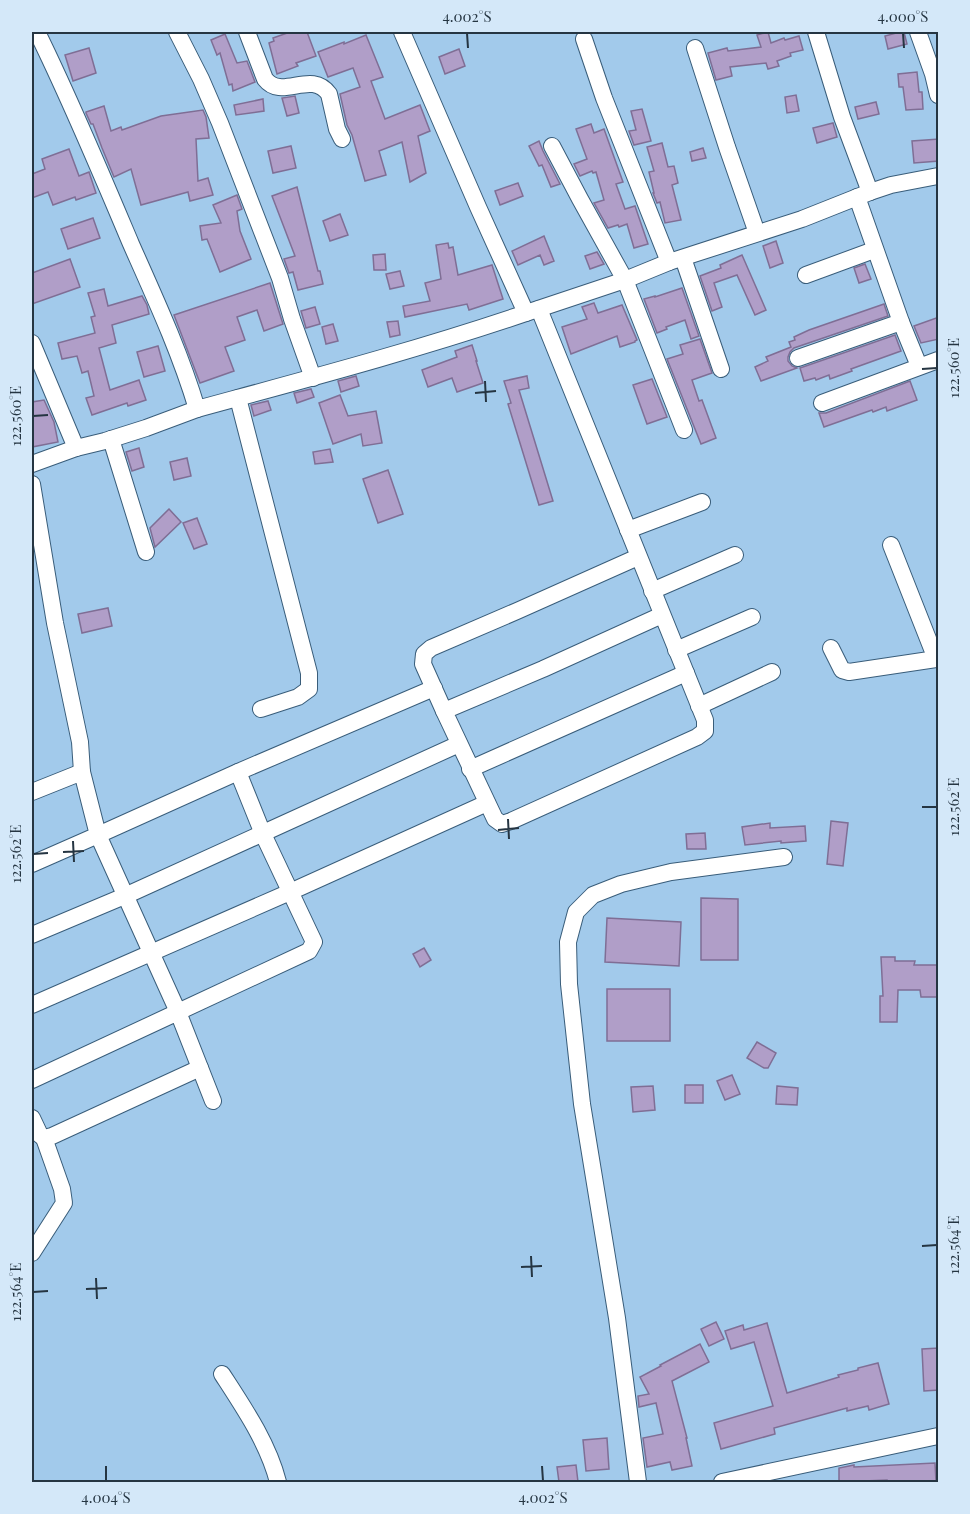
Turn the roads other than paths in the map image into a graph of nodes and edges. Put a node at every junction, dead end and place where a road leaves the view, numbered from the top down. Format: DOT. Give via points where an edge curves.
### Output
graph roads {
  1 [pos="37,32"];
  2 [pos="177,32"];
  3 [pos="247,32"];
  4 [pos="402,32"];
  5 [pos="816,32"];
  6 [pos="918,32"];
  7 [pos="584,39"];
  8 [pos="695,48"];
  9 [pos="939,95"];
  10 [pos="342,139"];
  11 [pos="552,146"];
  12 [pos="939,176"];
  13 [pos="864,195"];
  14 [pos="758,233"];
  15 [pos="874,250"];
  16 [pos="676,260"];
  17 [pos="806,275"];
  18 [pos="625,280"];
  19 [pos="532,311"];
  20 [pos="901,322"];
  21 [pos="32,343"];
  22 [pos="798,358"];
  23 [pos="939,360"];
  24 [pos="919,366"];
  25 [pos="721,369"];
  26 [pos="313,378"];
  27 [pos="238,398"];
  28 [pos="822,404"];
  29 [pos="197,409"];
  30 [pos="684,430"];
  31 [pos="111,439"];
  32 [pos="76,448"];
  33 [pos="32,464"];
  34 [pos="32,484"];
  35 [pos="702,502"];
  36 [pos="628,530"];
  37 [pos="891,545"];
  38 [pos="146,552"];
  39 [pos="735,555"];
  40 [pos="638,557"];
  41 [pos="652,591"];
  42 [pos="662,615"];
  43 [pos="752,617"];
  44 [pos="831,648"];
  45 [pos="676,650"];
  46 [pos="937,659"];
  47 [pos="772,672"];
  48 [pos="686,673"];
  49 [pos="434,688"];
  50 [pos="699,705"];
  51 [pos="261,709"];
  52 [pos="444,711"];
  53 [pos="459,744"];
  54 [pos="470,769"];
  55 [pos="82,772"];
  56 [pos="238,772"];
  57 [pos="32,792"];
  58 [pos="487,803"];
  59 [pos="263,834"];
  60 [pos="98,835"];
  61 [pos="784,857"];
  62 [pos="32,864"];
  63 [pos="290,892"];
  64 [pos="127,895"];
  65 [pos="32,935"];
  66 [pos="152,952"];
  67 [pos="32,1005"];
  68 [pos="178,1012"];
  69 [pos="200,1068"];
  70 [pos="32,1080"];
  71 [pos="213,1101"];
  72 [pos="32,1118"];
  73 [pos="44,1138"];
  74 [pos="32,1253"];
  75 [pos="222,1374"];
  76 [pos="939,1436"];
  77 [pos="278,1482"];
  78 [pos="638,1482"];
  79 [pos="722,1482"];
  1 -- 29 [label="street" via="175,346"];
  2 -- 26 [label="street" via="220,123 280,278"];
  3 -- 10 [label="street" via="269,84 277,88 310,83 326,89"];
  4 -- 19 [label="street" via="478,207"];
  5 -- 13 [label="street"];
  6 -- 9 [label="street"];
  7 -- 16 [label="street" via="604,99"];
  8 -- 14 [label="street"];
  11 -- 18 [label="street"];
  12 -- 13 [label="street" via="891,185"];
  13 -- 14 [label="street"];
  13 -- 15 [label="street"];
  14 -- 16 [label="street"];
  15 -- 17 [label="street"];
  15 -- 20 [label="street"];
  16 -- 18 [label="street"];
  16 -- 25 [label="street"];
  18 -- 19 [label="street"];
  18 -- 30 [label="street"];
  19 -- 26 [label="street"];
  19 -- 36 [label="street"];
  20 -- 22 [label="street"];
  20 -- 24 [label="street"];
  21 -- 32 [label="street"];
  23 -- 24 [label="street"];
  24 -- 28 [label="street"];
  26 -- 27 [label="street"];
  27 -- 29 [label="street"];
  27 -- 51 [label="street" via="309,673 309,689 298,697"];
  29 -- 31 [label="street"];
  31 -- 32 [label="street"];
  31 -- 38 [label="street"];
  32 -- 33 [label="street"];
  34 -- 55 [label="street" via="80,742"];
  35 -- 36 [label="street"];
  36 -- 40 [label="street"];
  37 -- 46 [label="street"];
  39 -- 41 [label="street"];
  40 -- 41 [label="street"];
  40 -- 49 [label="street" via="431,648 424,654 423,664"];
  41 -- 42 [label="street"];
  42 -- 45 [label="street"];
  42 -- 52 [label="street"];
  43 -- 45 [label="street"];
  44 -- 46 [label="street" via="842,670 849,672"];
  45 -- 48 [label="street"];
  47 -- 50 [label="street"];
  48 -- 50 [label="street"];
  48 -- 54 [label="street"];
  49 -- 52 [label="street"];
  49 -- 56 [label="street"];
  50 -- 58 [label="street" via="705,731 698,737 502,824"];
  52 -- 53 [label="street"];
  53 -- 54 [label="street"];
  53 -- 59 [label="street"];
  54 -- 58 [label="street"];
  55 -- 57 [label="street"];
  55 -- 60 [label="street"];
  56 -- 59 [label="street"];
  56 -- 60 [label="street"];
  58 -- 63 [label="street"];
  59 -- 63 [label="street"];
  59 -- 64 [label="street"];
  60 -- 62 [label="street"];
  60 -- 64 [label="street"];
  61 -- 78 [label="street" via="671,872 593,894 576,912 568,942 568,984 582,1104 618,1318"];
  63 -- 66 [label="street"];
  63 -- 68 [label="street" via="314,942 309,951"];
  64 -- 65 [label="street"];
  64 -- 66 [label="street"];
  66 -- 67 [label="street"];
  66 -- 68 [label="street"];
  68 -- 69 [label="street"];
  68 -- 70 [label="street"];
  69 -- 71 [label="street"];
  69 -- 73 [label="street"];
  72 -- 73 [label="street"];
  73 -- 74 [label="street" via="64,1203"];
  75 -- 77 [label="street" via="250,1418"];
  76 -- 79 [label="street"];
}
